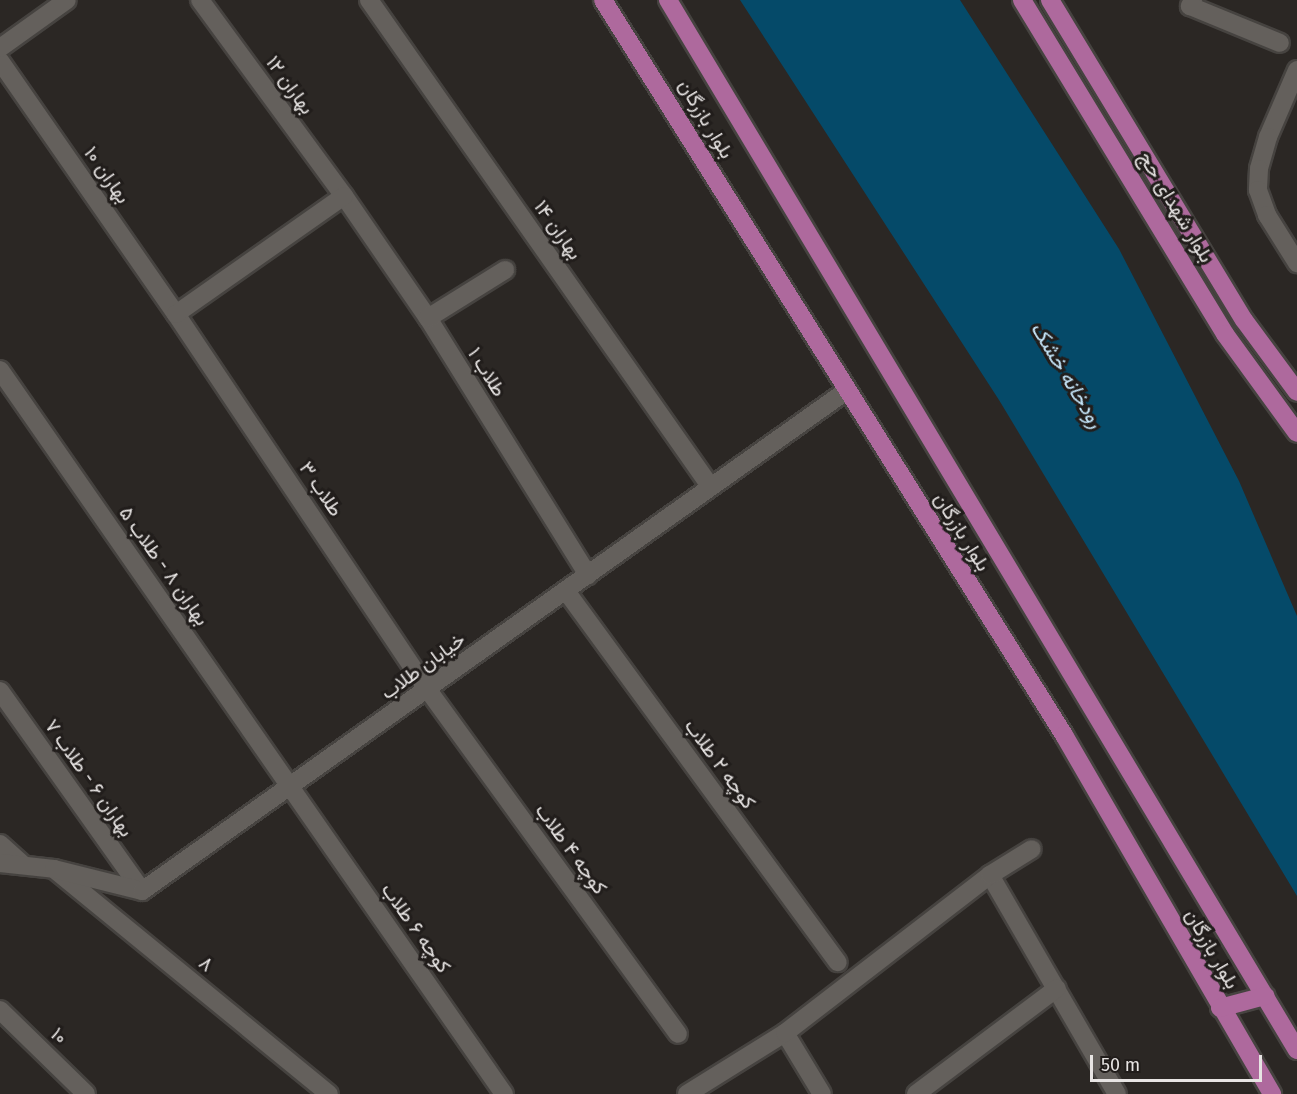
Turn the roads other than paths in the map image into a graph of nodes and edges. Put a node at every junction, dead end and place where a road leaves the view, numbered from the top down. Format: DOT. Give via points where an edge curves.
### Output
graph roads {
  1 [pos="67,0"];
  2 [pos="200,0"];
  3 [pos="369,0"];
  4 [pos="603,0"];
  5 [pos="668,0"];
  6 [pos="1022,0"];
  7 [pos="1050,0"];
  8 [pos="1193,0"];
  9 [pos="1280,43"];
  10 [pos="0,48"];
  11 [pos="0,61"];
  12 [pos="1297,70"];
  13 [pos="344,196"];
  14 [pos="1297,263"];
  15 [pos="505,270"];
  16 [pos="176,314"];
  17 [pos="428,318"];
  18 [pos="0,370"];
  19 [pos="846,391"];
  20 [pos="1297,392"];
  21 [pos="1297,433"];
  22 [pos="710,486"];
  23 [pos="588,575"];
  24 [pos="566,591"];
  25 [pos="428,690"];
  26 [pos="0,691"];
  27 [pos="291,789"];
  28 [pos="0,844"];
  29 [pos="1032,849"];
  30 [pos="0,863"];
  31 [pos="23,865"];
  32 [pos="54,868"];
  33 [pos="990,875"];
  34 [pos="142,891"];
  35 [pos="838,962"];
  36 [pos="1057,988"];
  37 [pos="1264,996"];
  38 [pos="1220,1008"];
  39 [pos="0,1010"];
  40 [pos="785,1033"];
  41 [pos="678,1034"];
  42 [pos="1297,1050"];
  43 [pos="86,1094"];
  44 [pos="329,1094"];
  45 [pos="504,1094"];
  46 [pos="687,1094"];
  47 [pos="822,1094"];
  48 [pos="916,1094"];
  49 [pos="1117,1094"];
  50 [pos="1272,1094"];
  1 -- 10 [label="street"];
  2 -- 13 [label="street, بهاران ۱۲"];
  3 -- 22 [label="street, بهاران ۱۴"];
  4 -- 19 [label="main road, بلوار بازرگان"];
  5 -- 37 [label="main road, بلوار بازرگان"];
  6 -- 21 [label="main road, بلوار شهدای حج" via="1225,334"];
  7 -- 20 [label="main road, بلوار شهدای حج" via="1244,320"];
  8 -- 9 [label="street" via="1190,6"];
  11 -- 16 [label="street, بهاران ۱۰"];
  12 -- 14 [label="street" via="1268,137 1258,190 1267,215"];
  13 -- 16 [label="street"];
  13 -- 17 [label="street, طلاب ۱"];
  15 -- 17 [label="street"];
  16 -- 25 [label="street, طلاب ۳"];
  17 -- 23 [label="street, طلاب ۱"];
  18 -- 27 [label="street, بهاران ۸ - طلاب ۵"];
  19 -- 22 [label="street, خیابان طلاب"];
  19 -- 38 [label="main road, بلوار بازرگان" via="1064,735"];
  22 -- 23 [label="street, خیابان طلاب"];
  23 -- 24 [label="street, خیابان طلاب"];
  24 -- 25 [label="street, خیابان طلاب"];
  24 -- 35 [label="street, کوچه ۲ طلاب"];
  25 -- 27 [label="street, خیابان طلاب"];
  25 -- 41 [label="street, کوچه ۴ طلاب"];
  26 -- 34 [label="street, بهاران ۶ - طلاب ۷"];
  27 -- 34 [label="street, خیابان طلاب"];
  27 -- 45 [label="street, کوچه ۶ طلاب"];
  28 -- 31 [label="street"];
  29 -- 33 [label="street"];
  30 -- 31 [label="street"];
  31 -- 32 [label="street"];
  32 -- 34 [label="street"];
  32 -- 44 [label="street, ۸"];
  33 -- 36 [label="street"];
  33 -- 40 [label="street"];
  36 -- 48 [label="street"];
  36 -- 49 [label="street"];
  37 -- 38 [label="main road"];
  37 -- 42 [label="main road, بلوار بازرگان"];
  38 -- 50 [label="main road, بلوار بازرگان"];
  39 -- 43 [label="street, ۱۰"];
  40 -- 46 [label="street"];
  40 -- 47 [label="street"];
}
